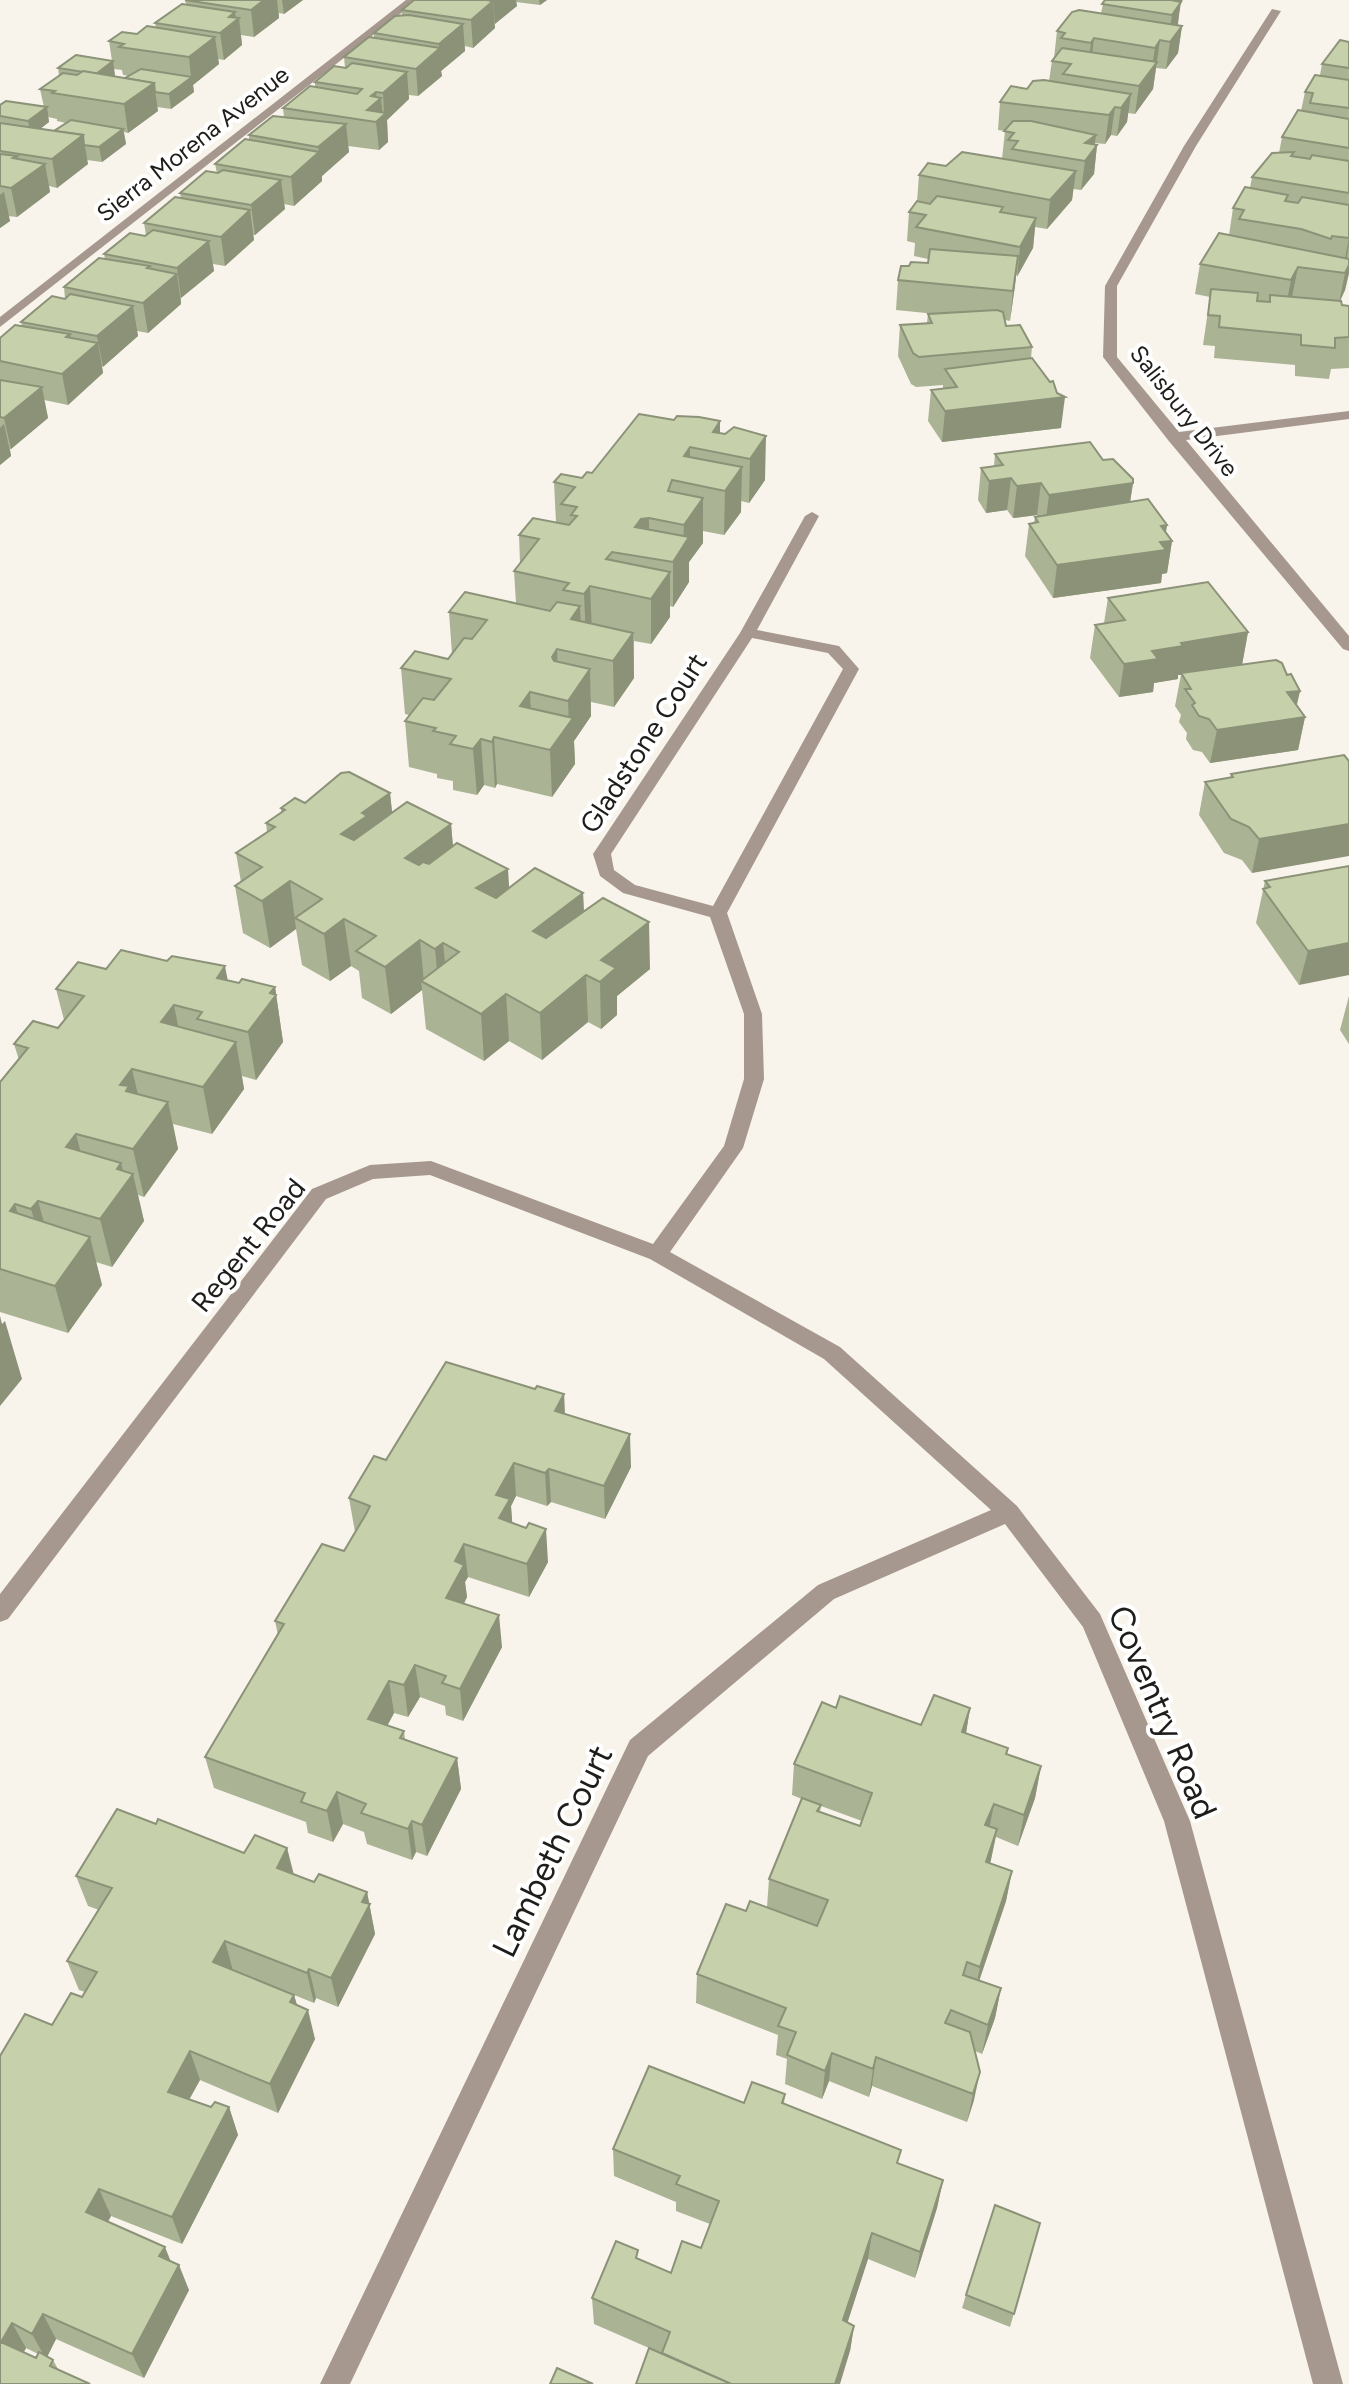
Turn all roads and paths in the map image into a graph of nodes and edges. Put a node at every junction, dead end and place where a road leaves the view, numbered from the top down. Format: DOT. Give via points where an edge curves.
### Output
graph roads {
  1 [pos="413,0"];
  2 [pos="1276,11"];
  3 [pos="0,323"];
  4 [pos="1349,415"];
  5 [pos="1173,437"];
  6 [pos="812,516"];
  7 [pos="748,633"];
  8 [pos="1349,646"];
  9 [pos="718,913"];
  10 [pos="657,1254"];
  11 [pos="1009,1512"];
  12 [pos="0,1612"];
  13 [pos="335,2384"];
  14 [pos="1328,2384"];
  1 -- 3 [label="street, Sierra Morena Avenue"];
  2 -- 5 [label="street, Salisbury Drive" via="1190,146 1111,286 1110,357"];
  4 -- 5 [label="street"];
  5 -- 8 [label="street, Salisbury Drive"];
  6 -- 7 [label="street, Gladstone Court"];
  7 -- 9 [label="street" via="833,649 851,669"];
  7 -- 9 [label="street, Gladstone Court" via="602,854 606,872 629,889"];
  9 -- 10 [label="street" via="753,1014 754,1079 733,1148"];
  10 -- 11 [label="street, Coventry Road" via="832,1353"];
  10 -- 12 [label="street, Regent Road" via="431,1168 370,1172 319,1194"];
  11 -- 13 [label="street, Lambeth Court" via="826,1592 639,1748"];
  11 -- 14 [label="street, Coventry Road" via="1092,1621 1177,1821"];
}
